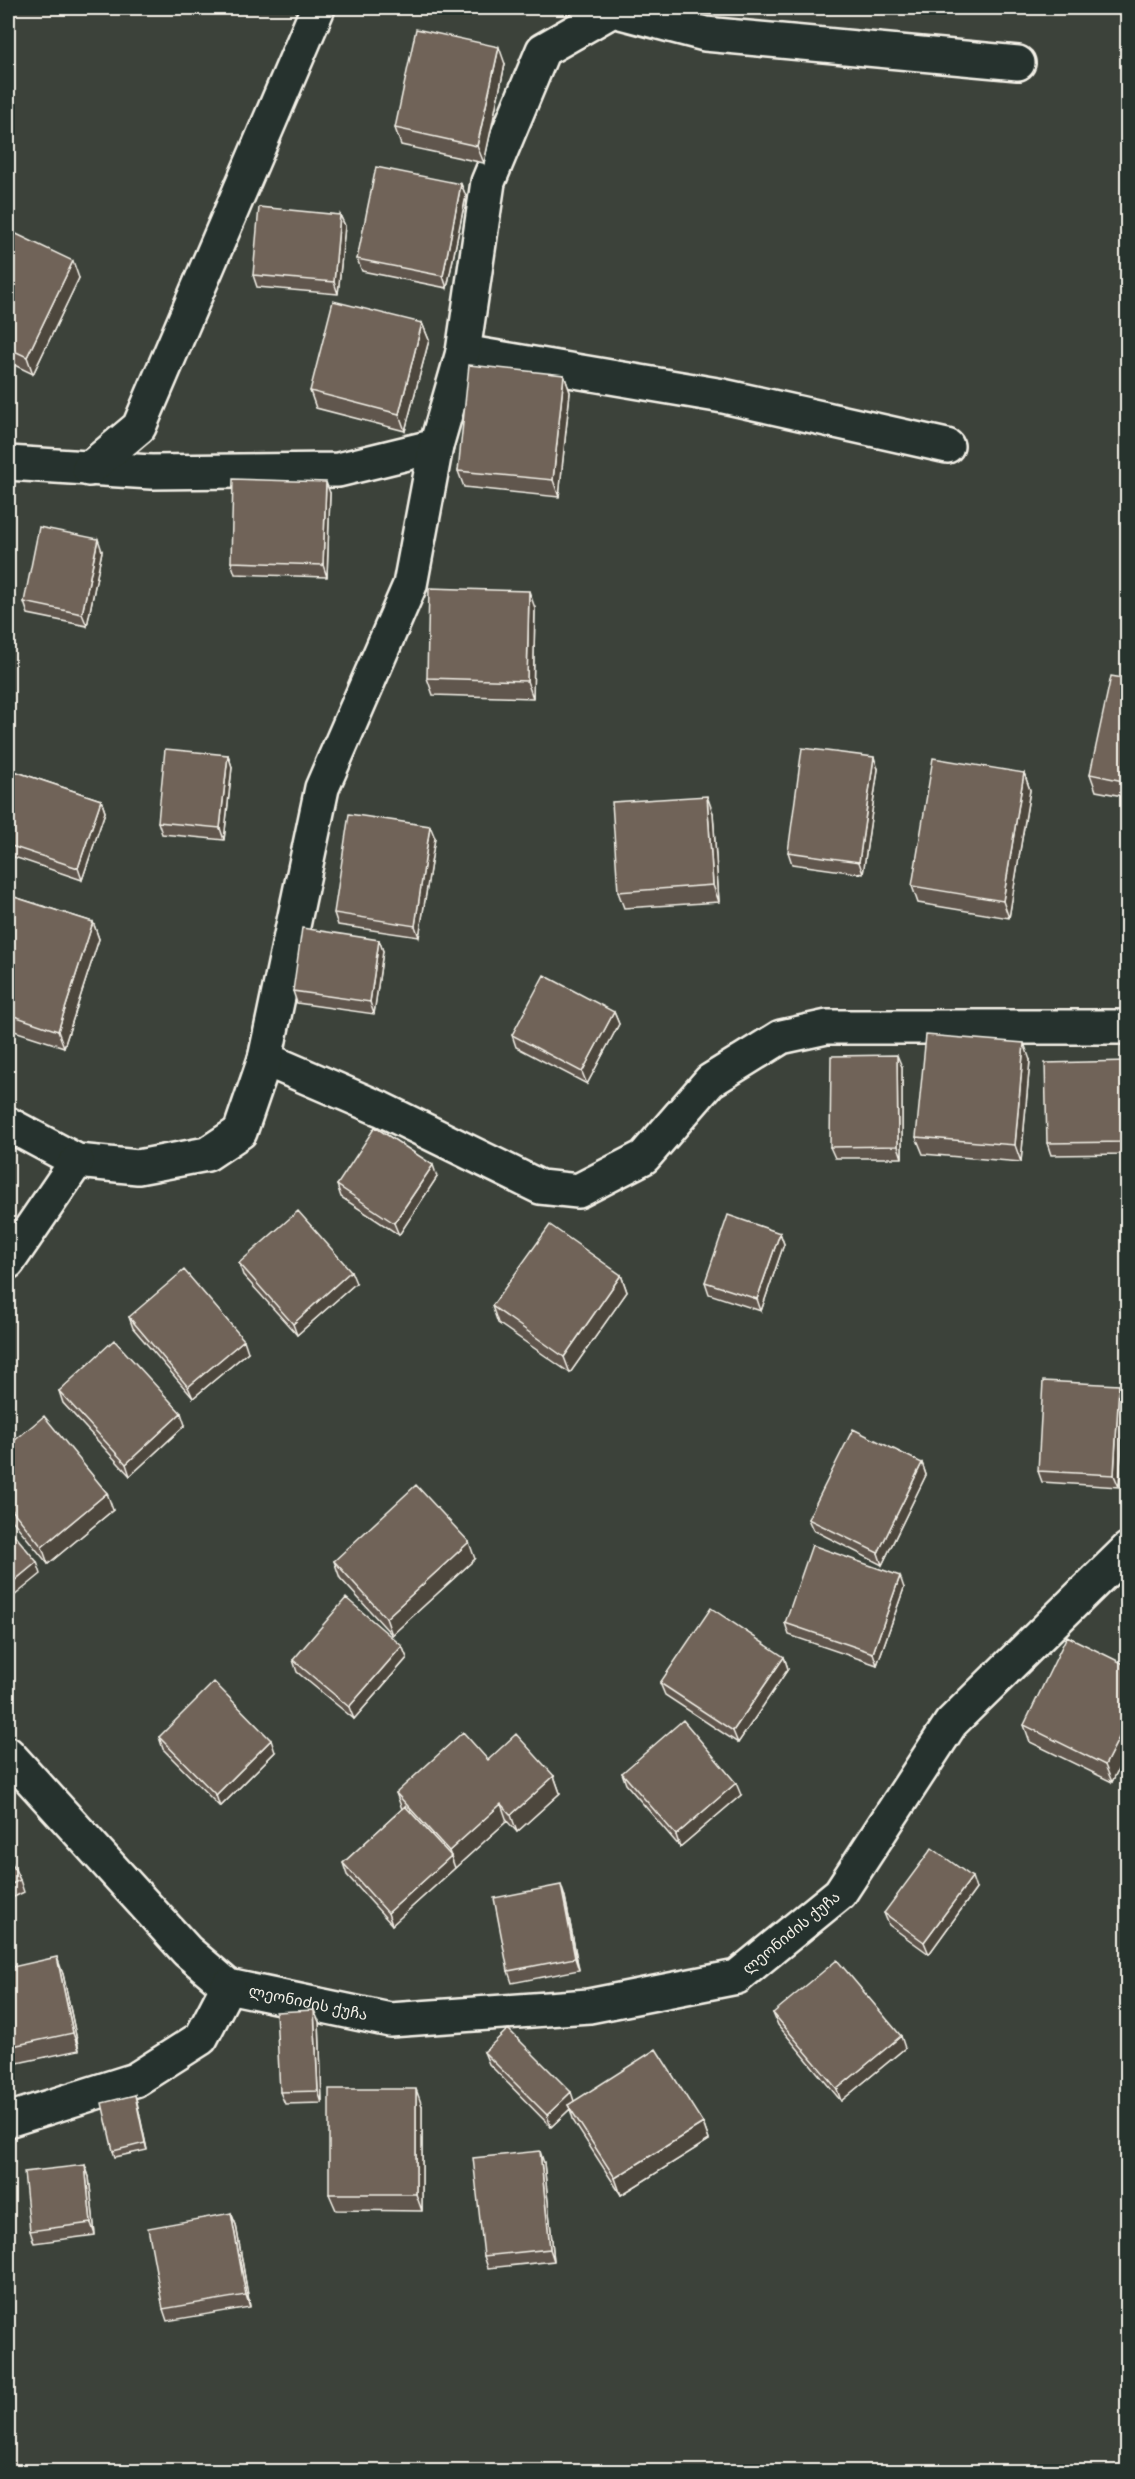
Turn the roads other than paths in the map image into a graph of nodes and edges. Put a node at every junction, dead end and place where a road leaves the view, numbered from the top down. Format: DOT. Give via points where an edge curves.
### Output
graph roads {
  1 [pos="318,8"];
  2 [pos="1018,63"];
  3 [pos="463,352"];
  4 [pos="436,446"];
  5 [pos="947,446"];
  6 [pos="8,463"];
  7 [pos="89,469"];
  8 [pos="1128,1028"];
  9 [pos="265,1059"];
  10 [pos="8,1124"];
  11 [pos="77,1161"];
  12 [pos="8,1262"];
  13 [pos="1128,1550"];
  14 [pos="8,1754"];
  15 [pos="228,1986"];
  16 [pos="8,2120"];
  1 -- 7 [label="street" via="139,427"];
  2 -- 3 [label="street" via="705,33 613,10 543,50 488,182"];
  3 -- 4 [label="street"];
  3 -- 5 [label="street" via="723,396"];
  4 -- 7 [label="street" via="338,470"];
  4 -- 9 [label="street" via="410,585 322,788"];
  6 -- 7 [label="street"];
  8 -- 9 [label="street" via="828,1027 781,1037 710,1081 644,1157 578,1191 540,1187 381,1109"];
  9 -- 11 [label="street" via="240,1132 207,1154 138,1167"];
  10 -- 11 [label="street"];
  11 -- 12 [label="street"];
  13 -- 15 [label="street, ლეონიძის ქუჩა" via="951,1723 840,1893 737,1977 590,2006 390,2019"];
  14 -- 15 [label="street, ლეონიძის ქუჩა" via="187,1951"];
  15 -- 16 [label="street, ლეონიძის ქუჩა" via="201,2038 135,2080"];
}
